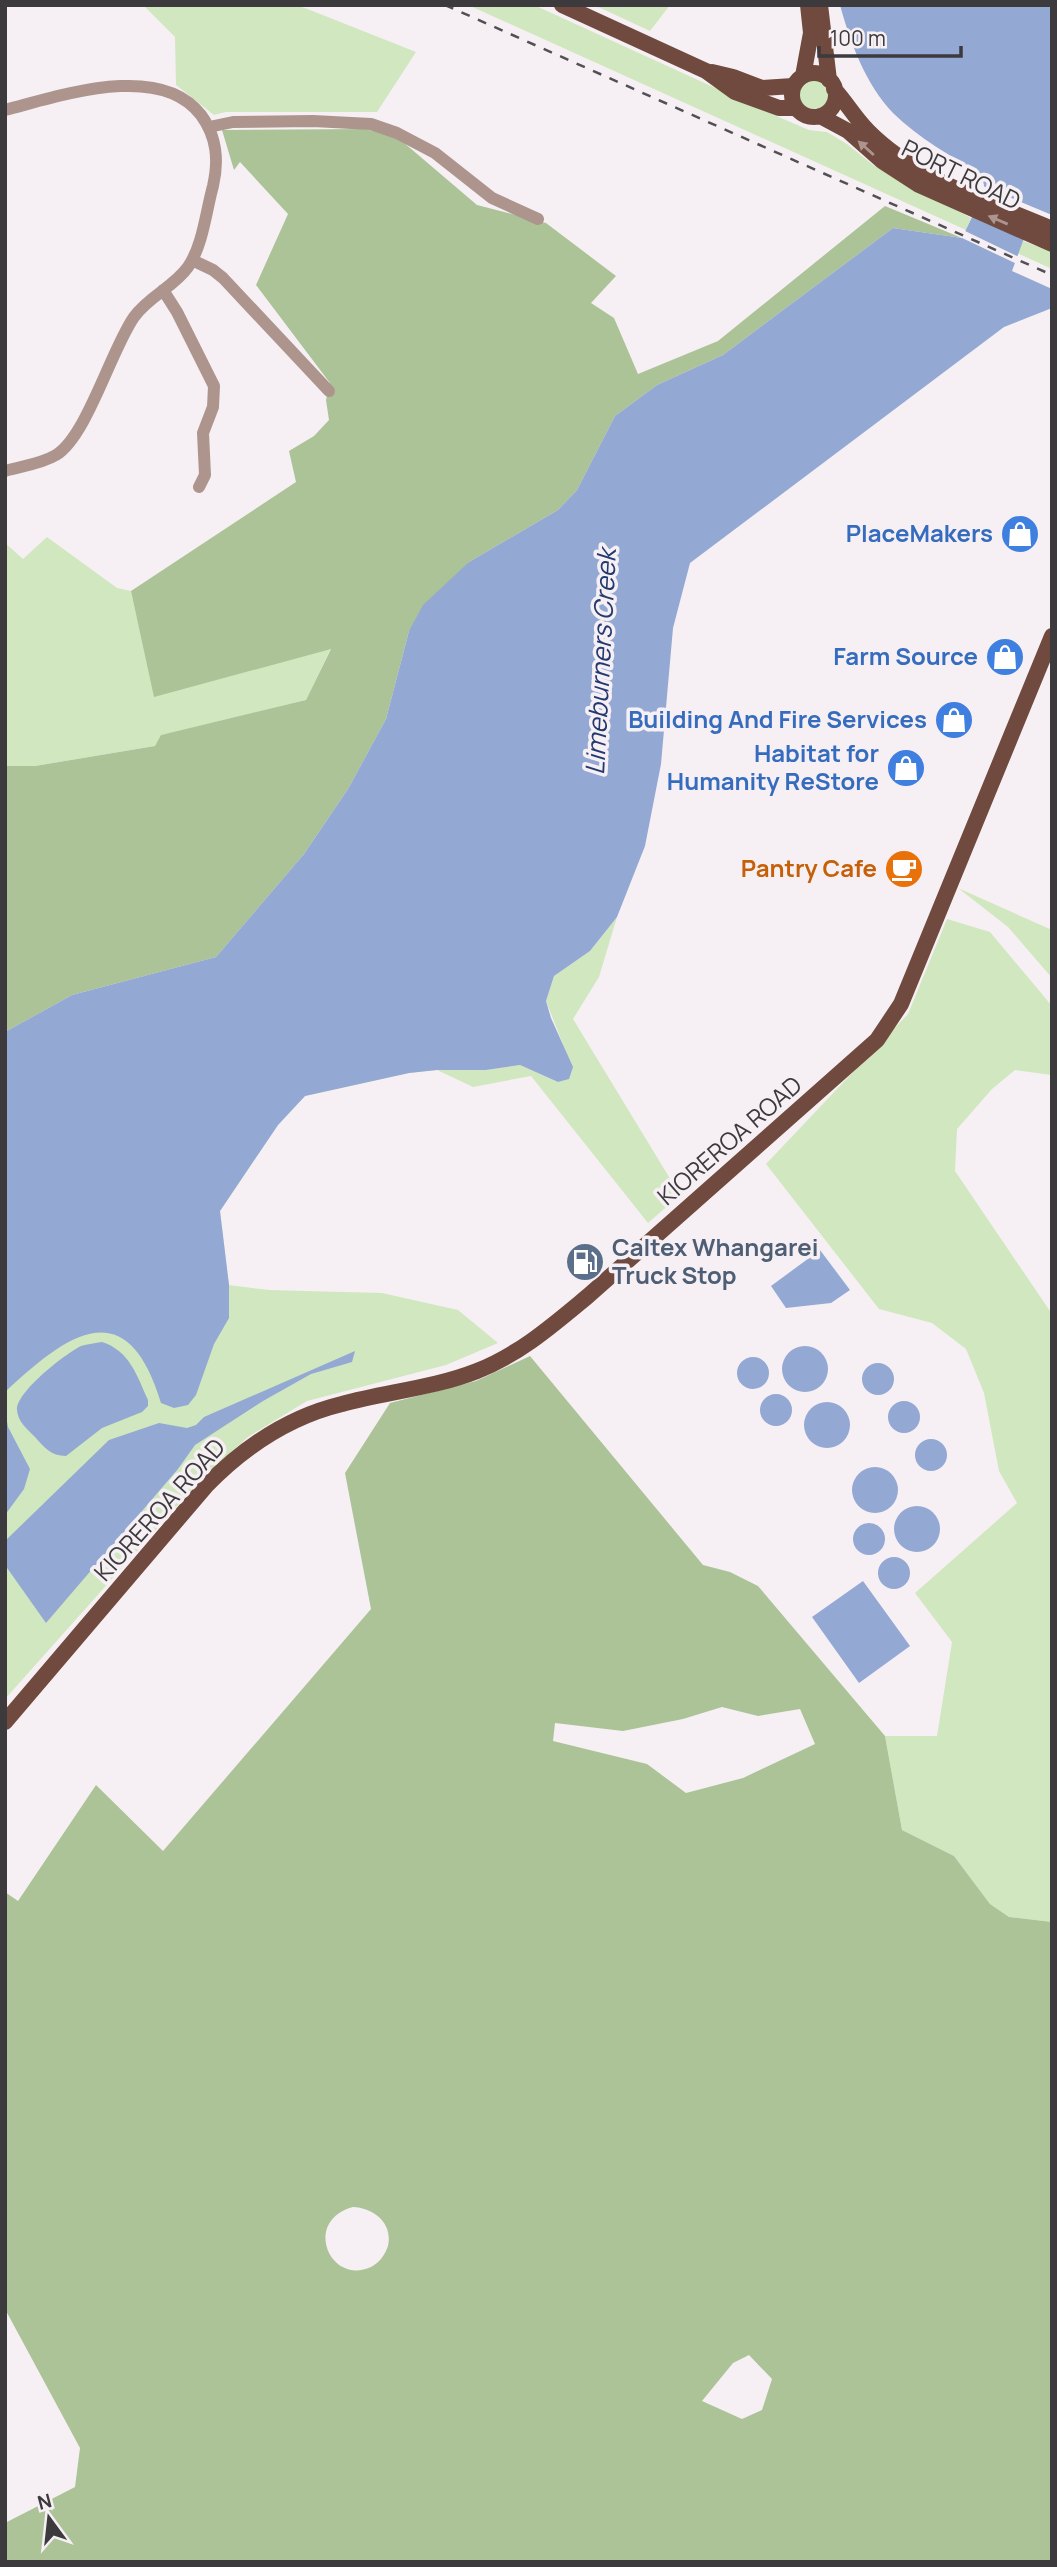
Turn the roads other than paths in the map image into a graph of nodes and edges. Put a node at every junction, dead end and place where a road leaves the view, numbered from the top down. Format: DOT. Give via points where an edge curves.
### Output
graph roads {
  1 [pos="562,5"];
  2 [pos="808,5"];
  3 [pos="820,5"];
  4 [pos="706,71"];
  5 [pos="798,81"];
  6 [pos="832,84"];
  7 [pos="796,108"];
  8 [pos="5,110"];
  9 [pos="820,116"];
  10 [pos="209,127"];
  11 [pos="947,191"];
  12 [pos="538,219"];
  13 [pos="1052,229"];
  14 [pos="1052,244"];
  15 [pos="192,260"];
  16 [pos="163,290"];
  17 [pos="329,391"];
  18 [pos="5,471"];
  19 [pos="199,487"];
  20 [pos="1052,636"];
  21 [pos="5,1721"];
  1 -- 4 [label="main road"];
  2 -- 5 [label="main road" via="811,33"];
  3 -- 6 [label="main road"];
  4 -- 5 [label="main road" via="761,88"];
  4 -- 7 [label="main road" via="759,102"];
  5 -- 6 [label="main road" via="817,73"];
  5 -- 7 [label="main road" via="792,98"];
  6 -- 9 [label="main road" via="833,105"];
  6 -- 11 [label="main road, PORT ROAD" via="868,131"];
  7 -- 9 [label="main road" via="804,115"];
  8 -- 10 [label="street" via="85,90 150,88 187,101"];
  11 -- 9 [label="main road, PORT ROAD, one-way" via="919,185 848,131"];
  10 -- 12 [label="street" via="233,122 371,124 435,153 492,198"];
  10 -- 15 [label="street" via="216,146 216,170"];
  11 -- 13 [label="main road, PORT ROAD"];
  14 -- 11 [label="main road, PORT ROAD, one-way"];
  15 -- 16 [label="street"];
  15 -- 17 [label="street" via="223,278"];
  16 -- 18 [label="street" via="133,318 71,440 58,454"];
  16 -- 19 [label="street" via="214,386 213,407 203,433 205,475"];
  20 -- 21 [label="main road, KIOREROA ROAD" via="901,1004 877,1040 535,1340 473,1372 313,1413 271,1433 233,1460"];
}
